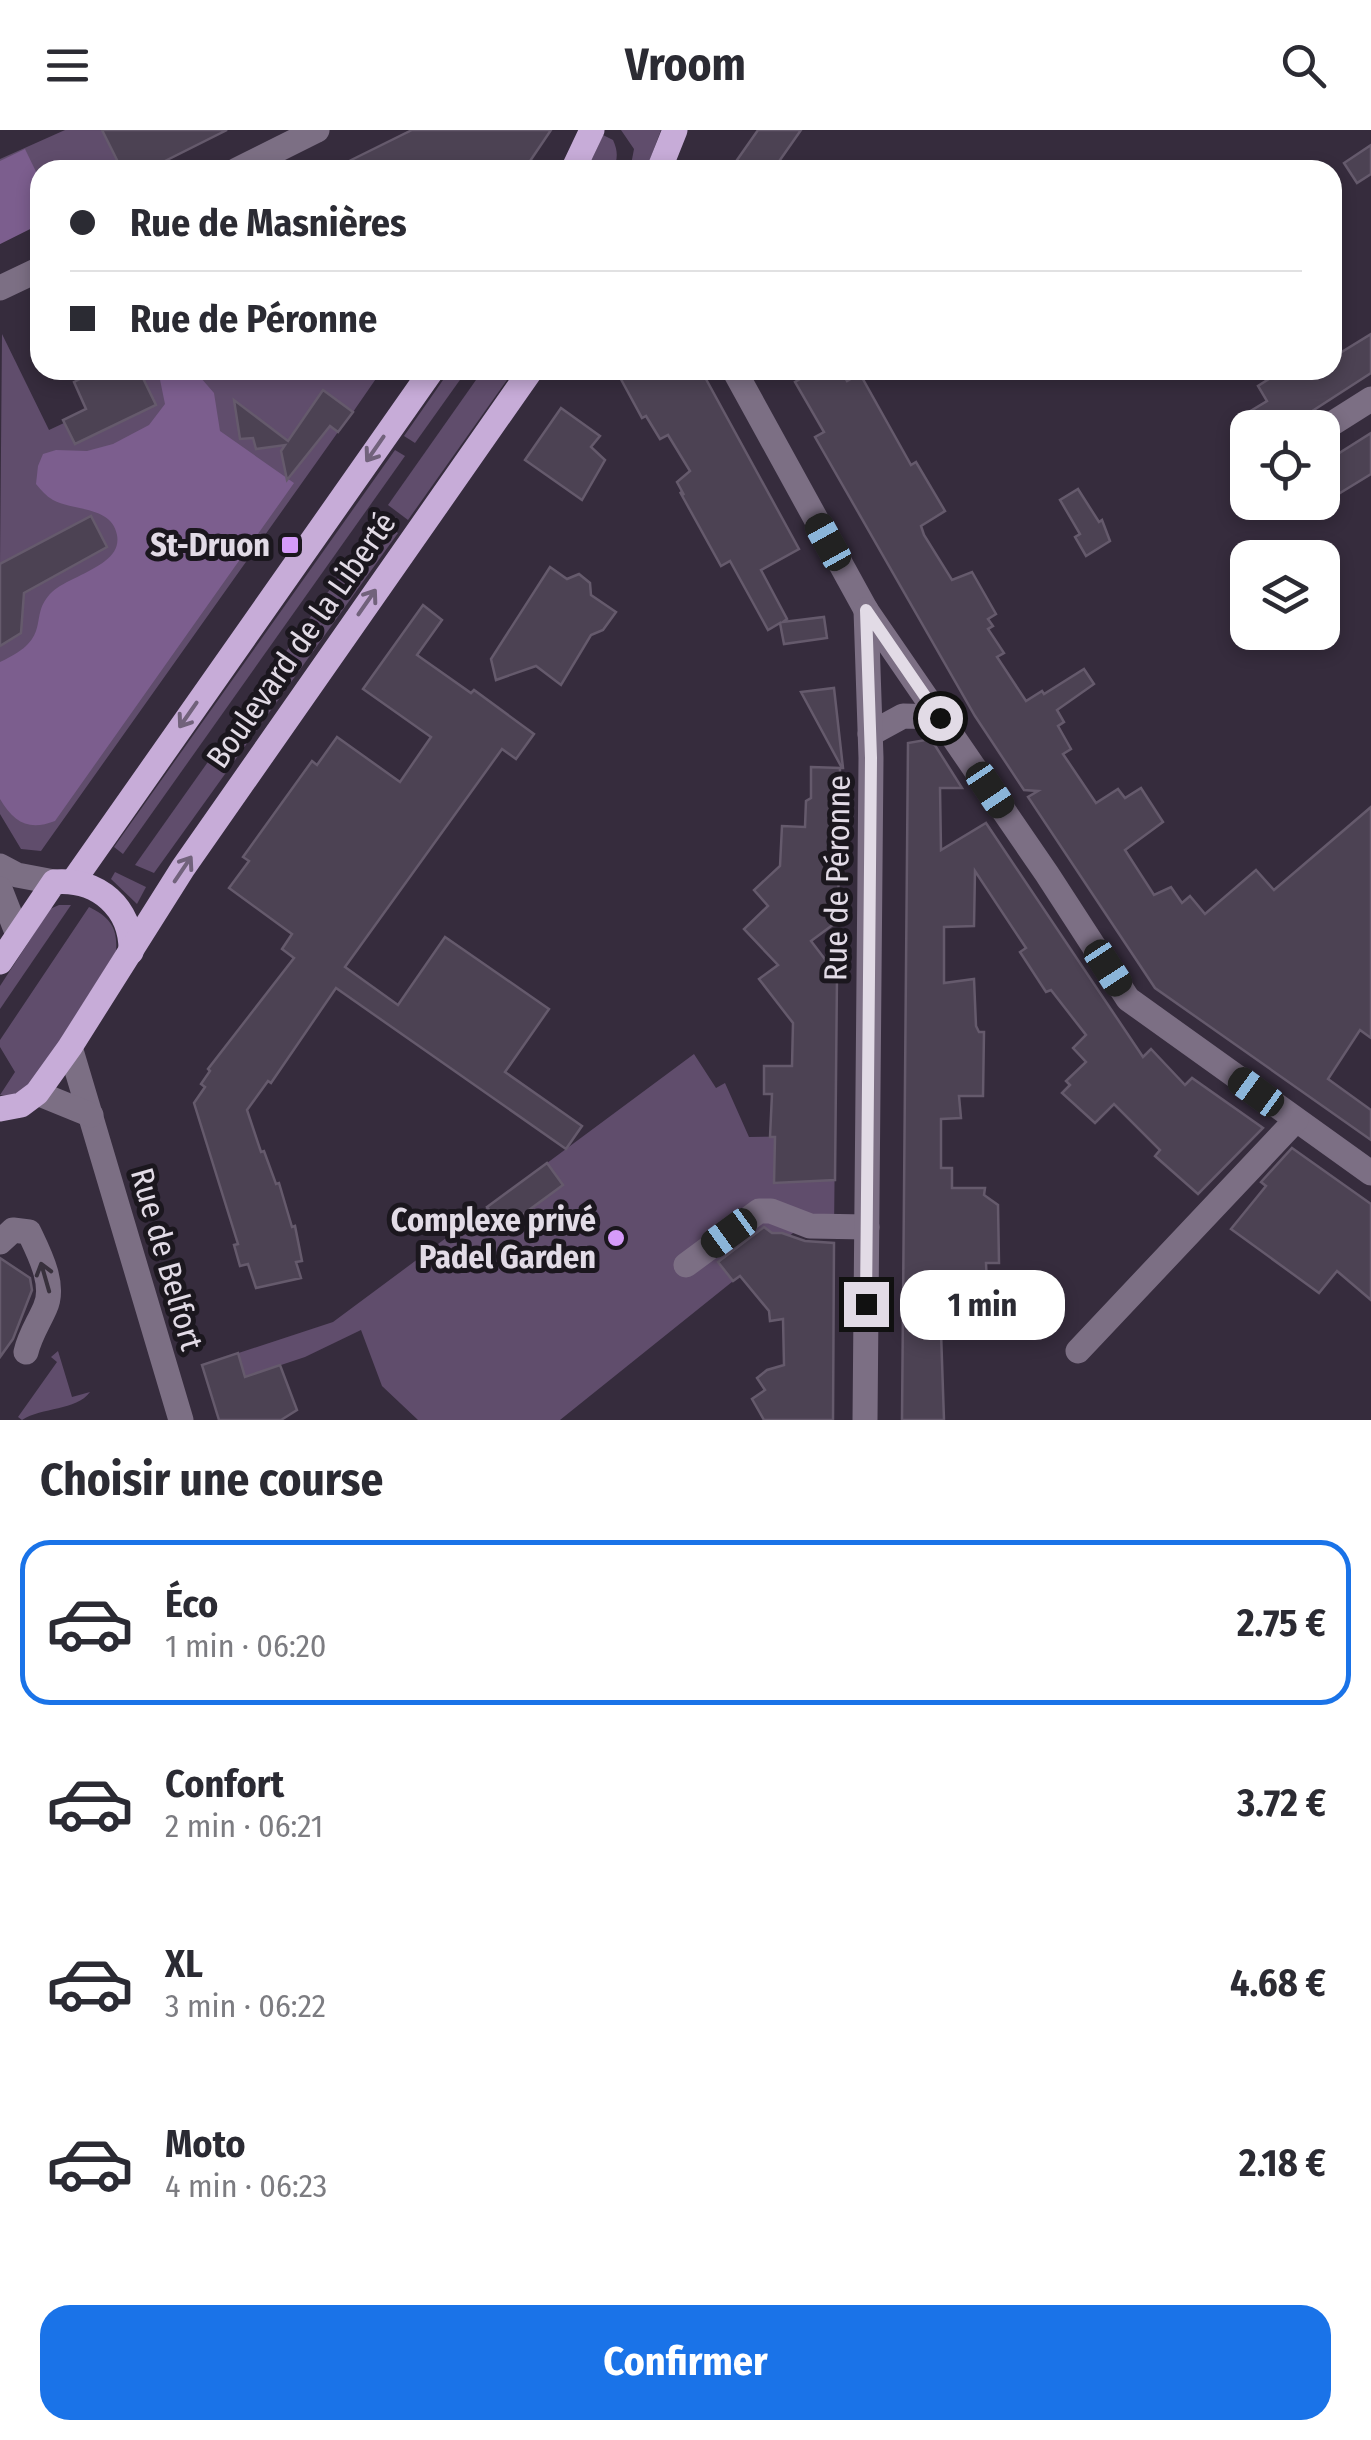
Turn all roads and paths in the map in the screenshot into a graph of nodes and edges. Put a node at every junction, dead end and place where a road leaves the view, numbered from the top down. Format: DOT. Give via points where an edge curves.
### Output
graph roads {
  1 [pos="318,130"];
  2 [pos="592,130"];
  3 [pos="675,130"];
  4 [pos="257,160"];
  5 [pos="578,160"];
  6 [pos="663,160"];
  7 [pos="30,273"];
  8 [pos="0,288"];
  9 [pos="425,380"];
  10 [pos="524,380"];
  11 [pos="740,380"];
  12 [pos="1371,399"];
  13 [pos="1340,419"];
  14 [pos="866,610"];
  15 [pos="940,718"];
  16 [pos="870,734"];
  17 [pos="0,866"];
  18 [pos="64,881"];
  19 [pos="0,890"];
  20 [pos="18,935"];
  21 [pos="131,952"];
  22 [pos="0,962"];
  23 [pos="70,1048"];
  24 [pos="37,1093"];
  25 [pos="1,1111"];
  26 [pos="92,1116"];
  27 [pos="1296,1120"];
  28 [pos="1371,1173"];
  29 [pos="866,1226"];
  30 [pos="0,1242"];
  31 [pos="686,1265"];
  32 [pos="1078,1351"];
  33 [pos="26,1352"];
  34 [pos="181,1420"];
  35 [pos="865,1420"];
  1 -- 4 [label="street"];
  2 -- 5 [label="main road"];
  3 -- 6 [label="main road"];
  7 -- 8 [label="street"];
  9 -- 18 [label="main road, Boulevard de la Liberté, one-way"];
  21 -- 10 [label="main road, Boulevard de la Liberté, one-way"];
  11 -- 14 [label="street, Rue de Péronne"];
  12 -- 13 [label="street"];
  14 -- 15 [label="street"];
  14 -- 16 [label="street, Rue de Péronne"];
  15 -- 16 [label="street" via="903,716"];
  15 -- 27 [label="street" via="1128,999"];
  16 -- 29 [label="street, Rue de Péronne"];
  17 -- 18 [label="street"];
  18 -- 20 [label="main road, Boulevard de la Liberté"];
  18 -- 21 [label="main road" via="96,888 116,903 129,924"];
  19 -- 20 [label="street"];
  20 -- 22 [label="main road, Boulevard de la Liberté"];
  21 -- 23 [label="main road, Boulevard de la Liberté"];
  23 -- 24 [label="main road, Boulevard de la Liberté"];
  23 -- 26 [label="street, Rue de Belfort"];
  24 -- 25 [label="main road, Boulevard de la Liberté"];
  24 -- 26 [label="street"];
  26 -- 34 [label="street, Rue de Belfort"];
  27 -- 28 [label="street"];
  27 -- 32 [label="street"];
  29 -- 31 [label="street" via="810,1226 760,1211"];
  29 -- 35 [label="street, Rue de Péronne"];
  33 -- 30 [label="street, one-way" via="47,1306 49,1284 28,1232 13,1230"];
}
